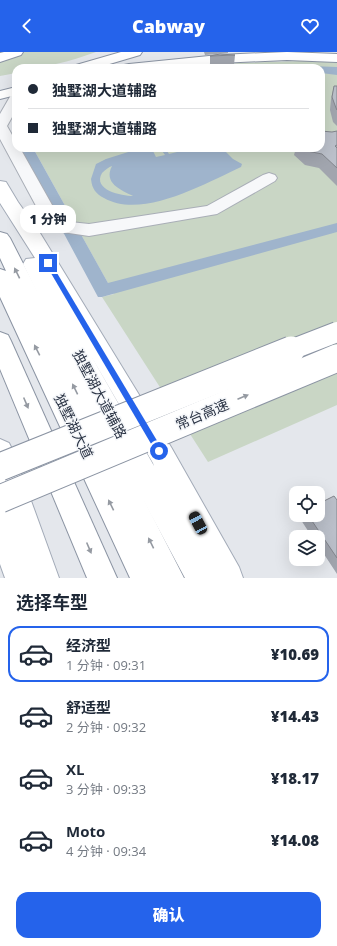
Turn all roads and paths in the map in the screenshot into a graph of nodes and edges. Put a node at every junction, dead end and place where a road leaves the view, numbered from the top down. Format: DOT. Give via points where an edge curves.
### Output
graph roads {
  1 [pos="11,52"];
  2 [pos="16,52"];
  3 [pos="135,52"];
  4 [pos="0,58"];
  5 [pos="337,58"];
  6 [pos="94,64"];
  7 [pos="169,64"];
  8 [pos="12,84"];
  9 [pos="0,86"];
  10 [pos="12,92"];
  11 [pos="0,95"];
  12 [pos="12,105"];
  13 [pos="0,126"];
  14 [pos="12,148"];
  15 [pos="14,152"];
  16 [pos="270,178"];
  17 [pos="5,195"];
  18 [pos="0,238"];
  19 [pos="0,276"];
  20 [pos="337,319"];
  21 [pos="337,332"];
  22 [pos="0,341"];
  23 [pos="337,358"];
  24 [pos="0,452"];
  25 [pos="148,455"];
  26 [pos="0,467"];
  27 [pos="6,506"];
  28 [pos="20,578"];
  29 [pos="44,578"];
  30 [pos="102,578"];
  31 [pos="146,578"];
  32 [pos="169,578"];
  33 [pos="202,578"];
  34 [pos="228,578"];
  1 -- 4 [label="main road"];
  2 -- 4 [label="main road"];
  3 -- 6 [label="main road"];
  5 -- 7 [label="main road" via="287,56"];
  8 -- 9 [label="main road"];
  10 -- 11 [label="main road"];
  12 -- 13 [label="lane"];
  13 -- 14 [label="lane"];
  15 -- 16 [label="lane" via="55,226 89,230 211,210"];
  17 -- 25 [label="main road, 独墅湖大道辅路, bridge" via="22,242"];
  32 -- 18 [label="main road, one-way, bridge"];
  31 -- 19 [label="main road, 独墅湖大道, one-way, bridge"];
  20 -- 24 [label="main road"];
  21 -- 26 [label="main road, 常台高速, bridge"];
  22 -- 30 [label="main road, one-way, bridge"];
  27 -- 23 [label="main road, 常台高速, one-way, bridge"];
  24 -- 27 [label="main road, bridge"];
  25 -- 33 [label="main road, 独墅湖大道辅路"];
  25 -- 34 [label="main road, 独墅湖大道辅路"];
  27 -- 28 [label="main road"];
  27 -- 29 [label="main road"];
}
